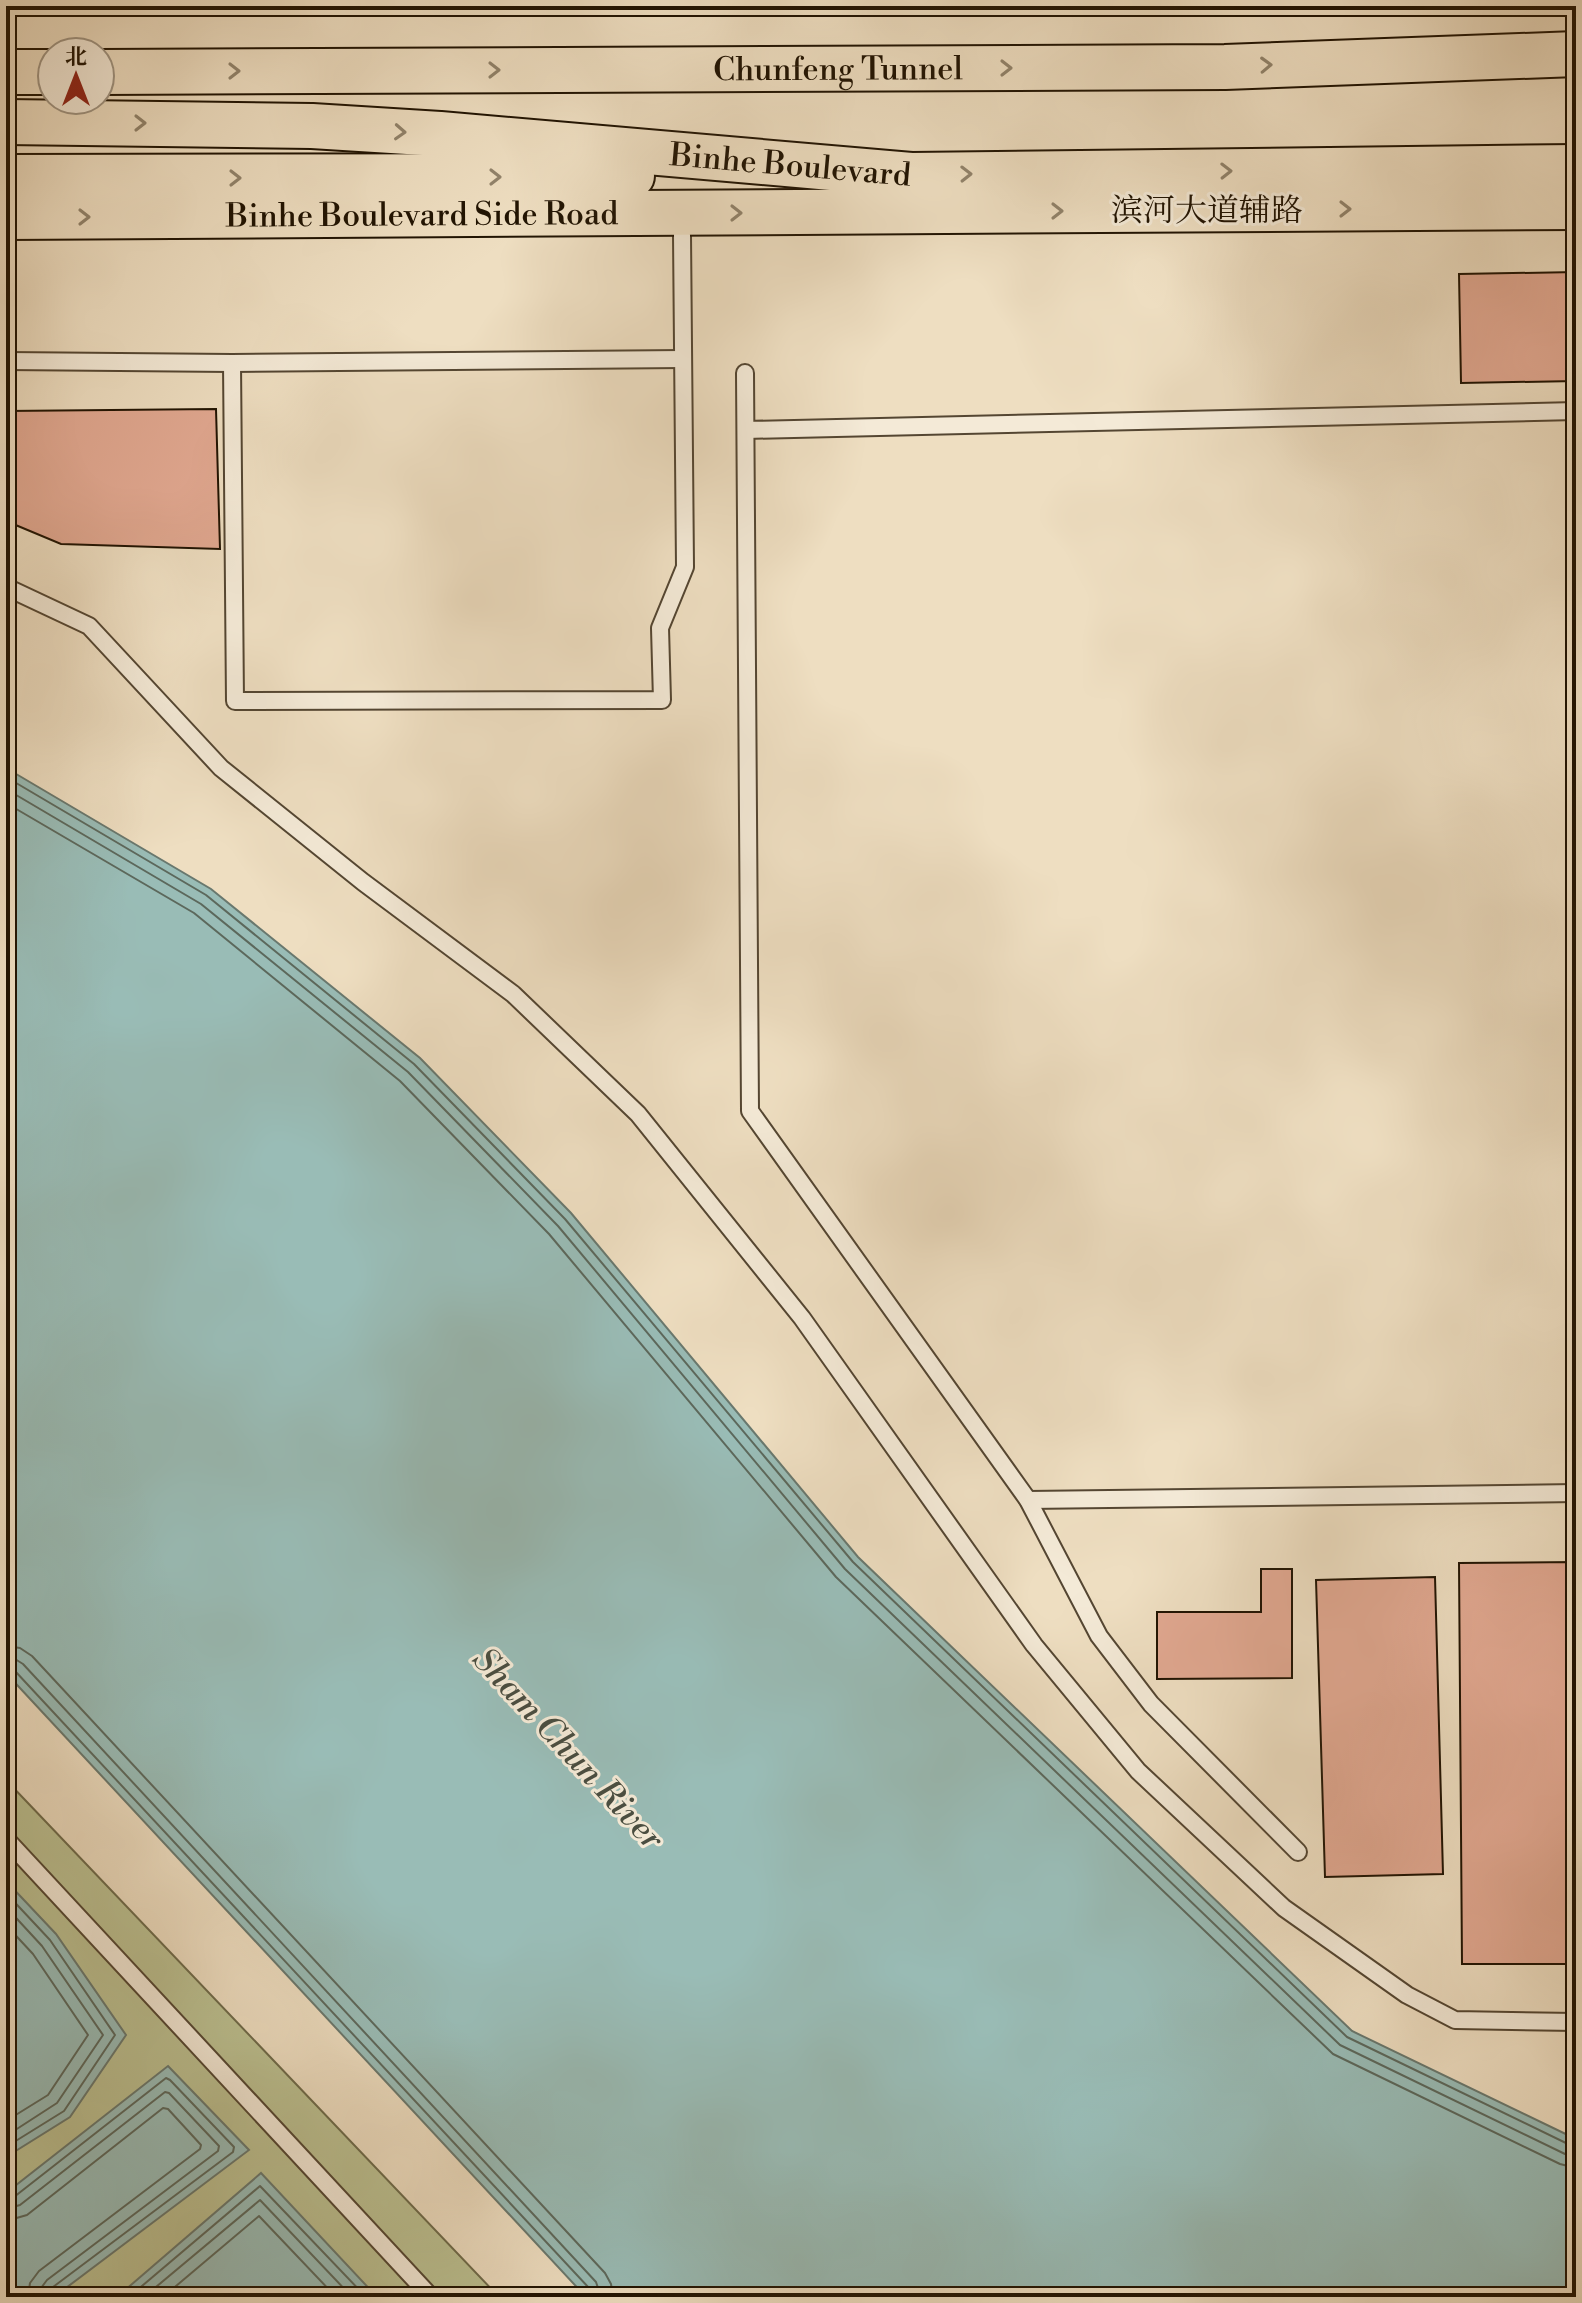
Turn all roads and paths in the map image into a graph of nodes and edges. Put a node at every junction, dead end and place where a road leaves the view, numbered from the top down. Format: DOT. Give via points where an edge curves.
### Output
graph roads {
  1 [pos="1576,54"];
  2 [pos="6,72"];
  3 [pos="36,72"];
  4 [pos="116,72"];
  5 [pos="6,122"];
  6 [pos="1576,167"];
  7 [pos="911,175"];
  8 [pos="6,177"];
  9 [pos="1576,207"];
  10 [pos="6,217"];
  11 [pos="682,235"];
  12 [pos="683,359"];
  13 [pos="6,361"];
  14 [pos="232,363"];
  15 [pos="745,373"];
  16 [pos="1576,411"];
  17 [pos="746,430"];
  18 [pos="6,587"];
  19 [pos="1576,1493"];
  20 [pos="1028,1500"];
  21 [pos="6,1839"];
  22 [pos="1298,1852"];
  23 [pos="1576,2022"];
  24 [pos="431,2297"];
  4 -- 1 [label="main road, Chunfeng Tunnel, one-way" via="1225,67"];
  2 -- 3 [label="main road"];
  5 -- 7 [label="main road, Binhe Boulevard, one-way" via="312,126"];
  7 -- 6 [label="main road, Binhe Boulevard, one-way"];
  8 -- 7 [label="main road, one-way"];
  10 -- 9 [label="main road, Binhe Boulevard Side Road, one-way"];
  11 -- 12 [label="lane"];
  12 -- 14 [label="lane"];
  12 -- 14 [label="lane" via="685,567 660,628 662,700 235,701"];
  13 -- 14 [label="lane"];
  15 -- 17 [label="lane"];
  16 -- 17 [label="lane"];
  17 -- 20 [label="lane" via="750,1111"];
  18 -- 23 [label="lane" via="89,626 221,768 513,994 638,1114 802,1318 1034,1645 1138,1771 1284,1908 1407,1995 1455,2020"];
  19 -- 20 [label="lane"];
  20 -- 22 [label="lane" via="1099,1636 1151,1704"];
  21 -- 24 [label="lane"];
}
